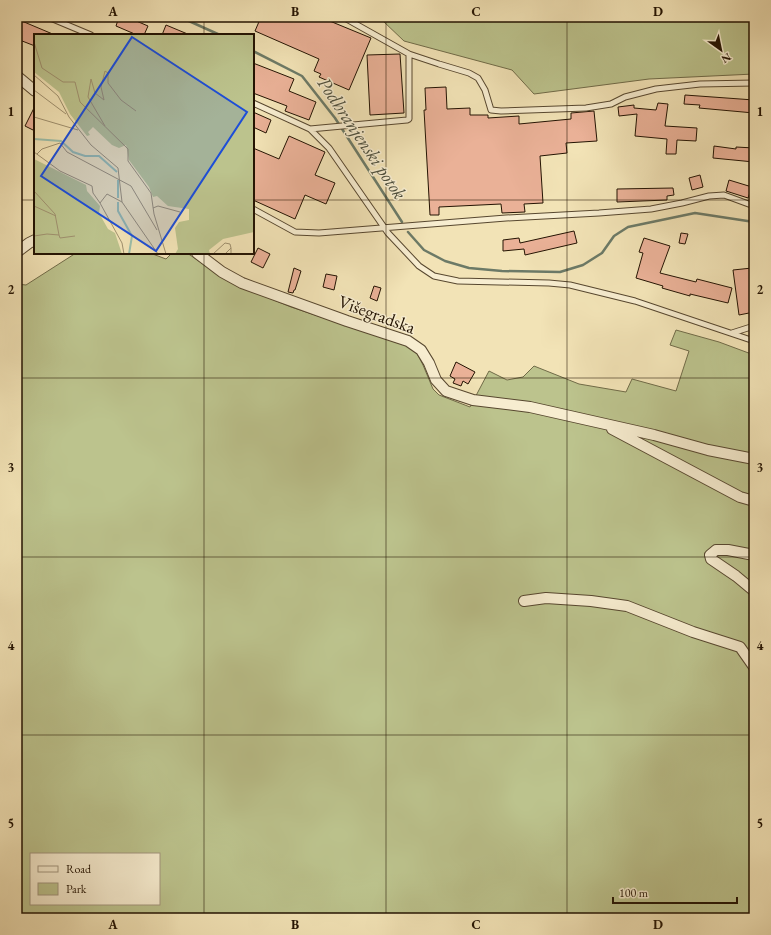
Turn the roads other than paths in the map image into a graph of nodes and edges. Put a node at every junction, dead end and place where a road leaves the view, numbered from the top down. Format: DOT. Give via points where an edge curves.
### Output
graph roads {
  1 [pos="48,17"];
  2 [pos="343,17"];
  3 [pos="89,34"];
  4 [pos="409,54"];
  5 [pos="17,76"];
  6 [pos="754,83"];
  7 [pos="34,89"];
  8 [pos="254,103"];
  9 [pos="310,129"];
  10 [pos="754,206"];
  11 [pos="254,210"];
  12 [pos="385,227"];
  13 [pos="34,240"];
  14 [pos="17,252"];
  15 [pos="198,254"];
  16 [pos="754,326"];
  17 [pos="732,333"];
  18 [pos="754,341"];
  19 [pos="603,424"];
  20 [pos="754,459"];
  21 [pos="754,501"];
  22 [pos="754,555"];
  23 [pos="754,591"];
  24 [pos="524,602"];
  25 [pos="754,667"];
  1 -- 3 [label="lane"];
  2 -- 4 [label="lane"];
  4 -- 6 [label="lane" via="478,78 491,110 501,111 586,108 611,104 625,97 656,89 700,84"];
  4 -- 9 [label="lane" via="407,120"];
  5 -- 7 [label="street"];
  8 -- 9 [label="lane"];
  9 -- 12 [label="lane" via="329,148"];
  10 -- 12 [label="lane" via="724,195 651,208 600,213"];
  11 -- 12 [label="lane" via="295,232 319,233"];
  12 -- 17 [label="lane" via="419,266 434,276 458,281 570,285 635,301"];
  13 -- 14 [label="street"];
  15 -- 19 [label="street, Višegradska" via="242,283 408,341 421,350 436,380 446,391 473,400 530,407"];
  16 -- 17 [label="lane"];
  17 -- 18 [label="lane"];
  19 -- 20 [label="street"];
  19 -- 21 [label="street" via="740,497"];
  22 -- 23 [label="street" via="728,550 716,550 710,554 711,559"];
  24 -- 25 [label="street" via="546,598 591,600 626,606 740,647"];
}
